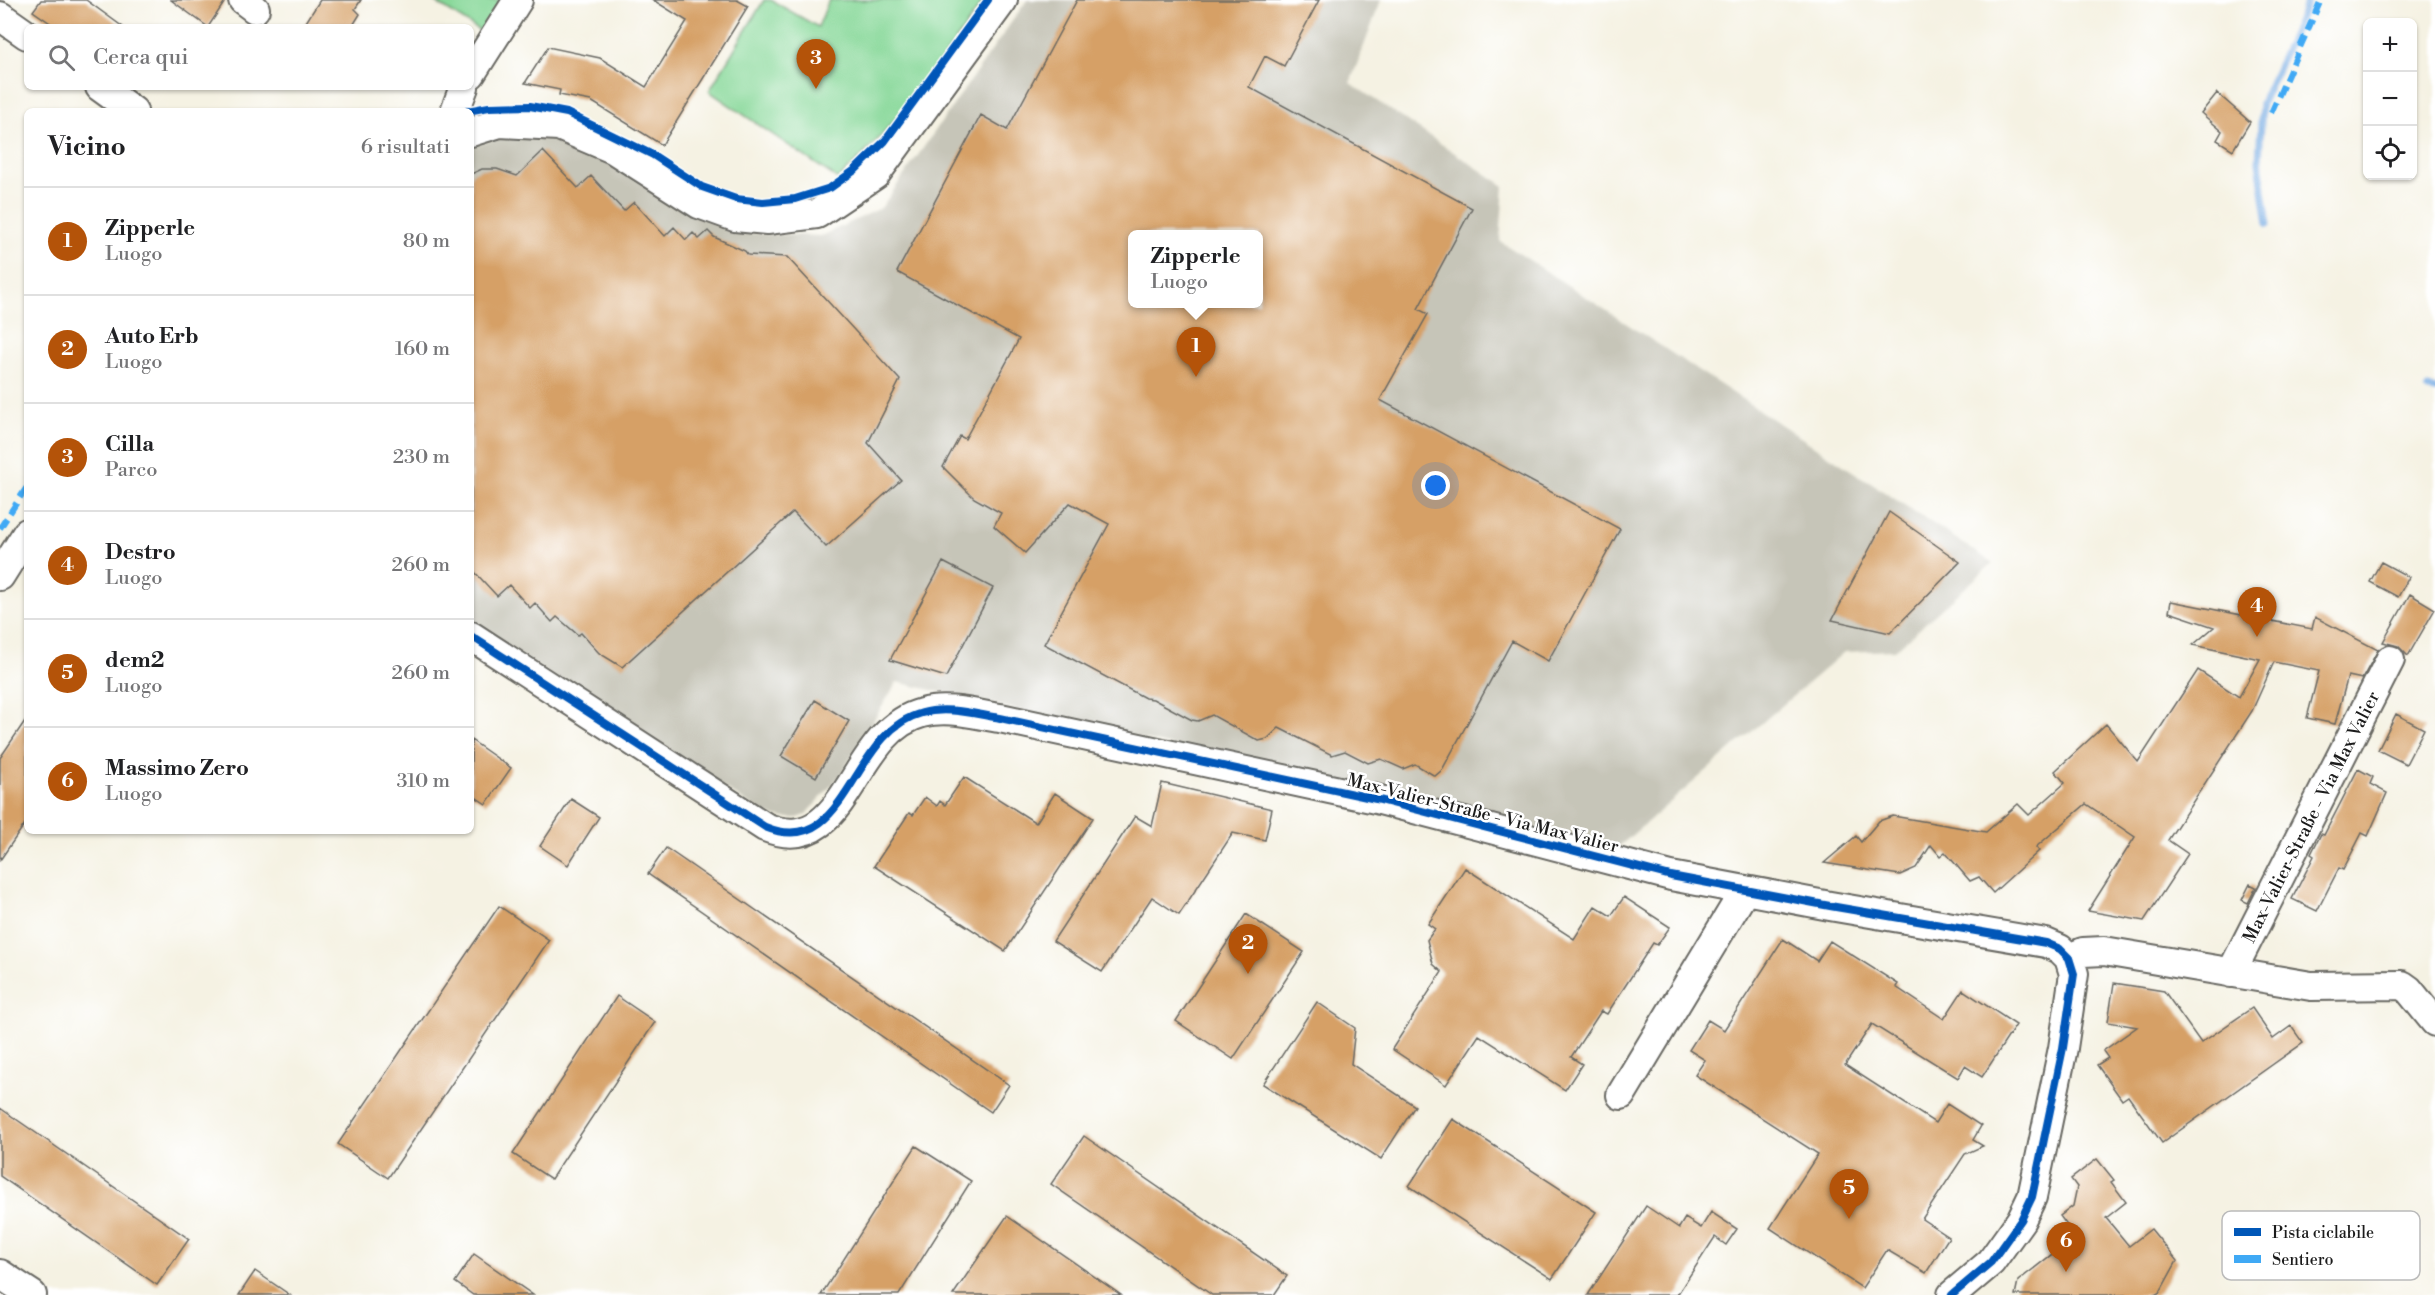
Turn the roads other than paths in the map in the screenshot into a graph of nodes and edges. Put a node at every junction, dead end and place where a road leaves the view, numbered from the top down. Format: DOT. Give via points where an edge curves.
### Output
graph roads {
  1 [pos="518,0"];
  2 [pos="1002,0"];
  3 [pos="0,16"];
  4 [pos="24,33"];
  5 [pos="474,69"];
  6 [pos="104,90"];
  7 [pos="463,90"];
  8 [pos="129,108"];
  9 [pos="456,108"];
  10 [pos="474,131"];
  11 [pos="24,538"];
  12 [pos="0,576"];
  13 [pos="474,638"];
  14 [pos="2390,660"];
  15 [pos="1745,890"];
  16 [pos="2069,958"];
  17 [pos="2231,974"];
  18 [pos="2435,1022"];
  19 [pos="1621,1095"];
  20 [pos="0,1274"];
  21 [pos="32,1295"];
  22 [pos="1952,1295"];
  1 -- 5 [label="street"];
  2 -- 10 [label="street" via="875,175 817,214 767,220 735,217 699,204 613,148 559,126 500,123"];
  3 -- 4 [label="street"];
  6 -- 8 [label="street"];
  7 -- 9 [label="street"];
  11 -- 12 [label="street"];
  13 -- 15 [label="street, Max-Valier-Straße - Via Max Valier" via="765,827 781,833 797,834 822,823 877,742 898,723 944,709 1376,800 1671,876"];
  14 -- 17 [label="street, Max-Valier-Straße - Via Max Valier"];
  15 -- 16 [label="street, Max-Valier-Straße - Via Max Valier" via="2046,943"];
  15 -- 19 [label="street"];
  16 -- 17 [label="street" via="2083,952 2104,951"];
  16 -- 22 [label="street" via="2074,974 2073,992 2032,1197 1991,1262"];
  17 -- 18 [label="street" via="2311,986 2402,985"];
  20 -- 21 [label="street"];
}
